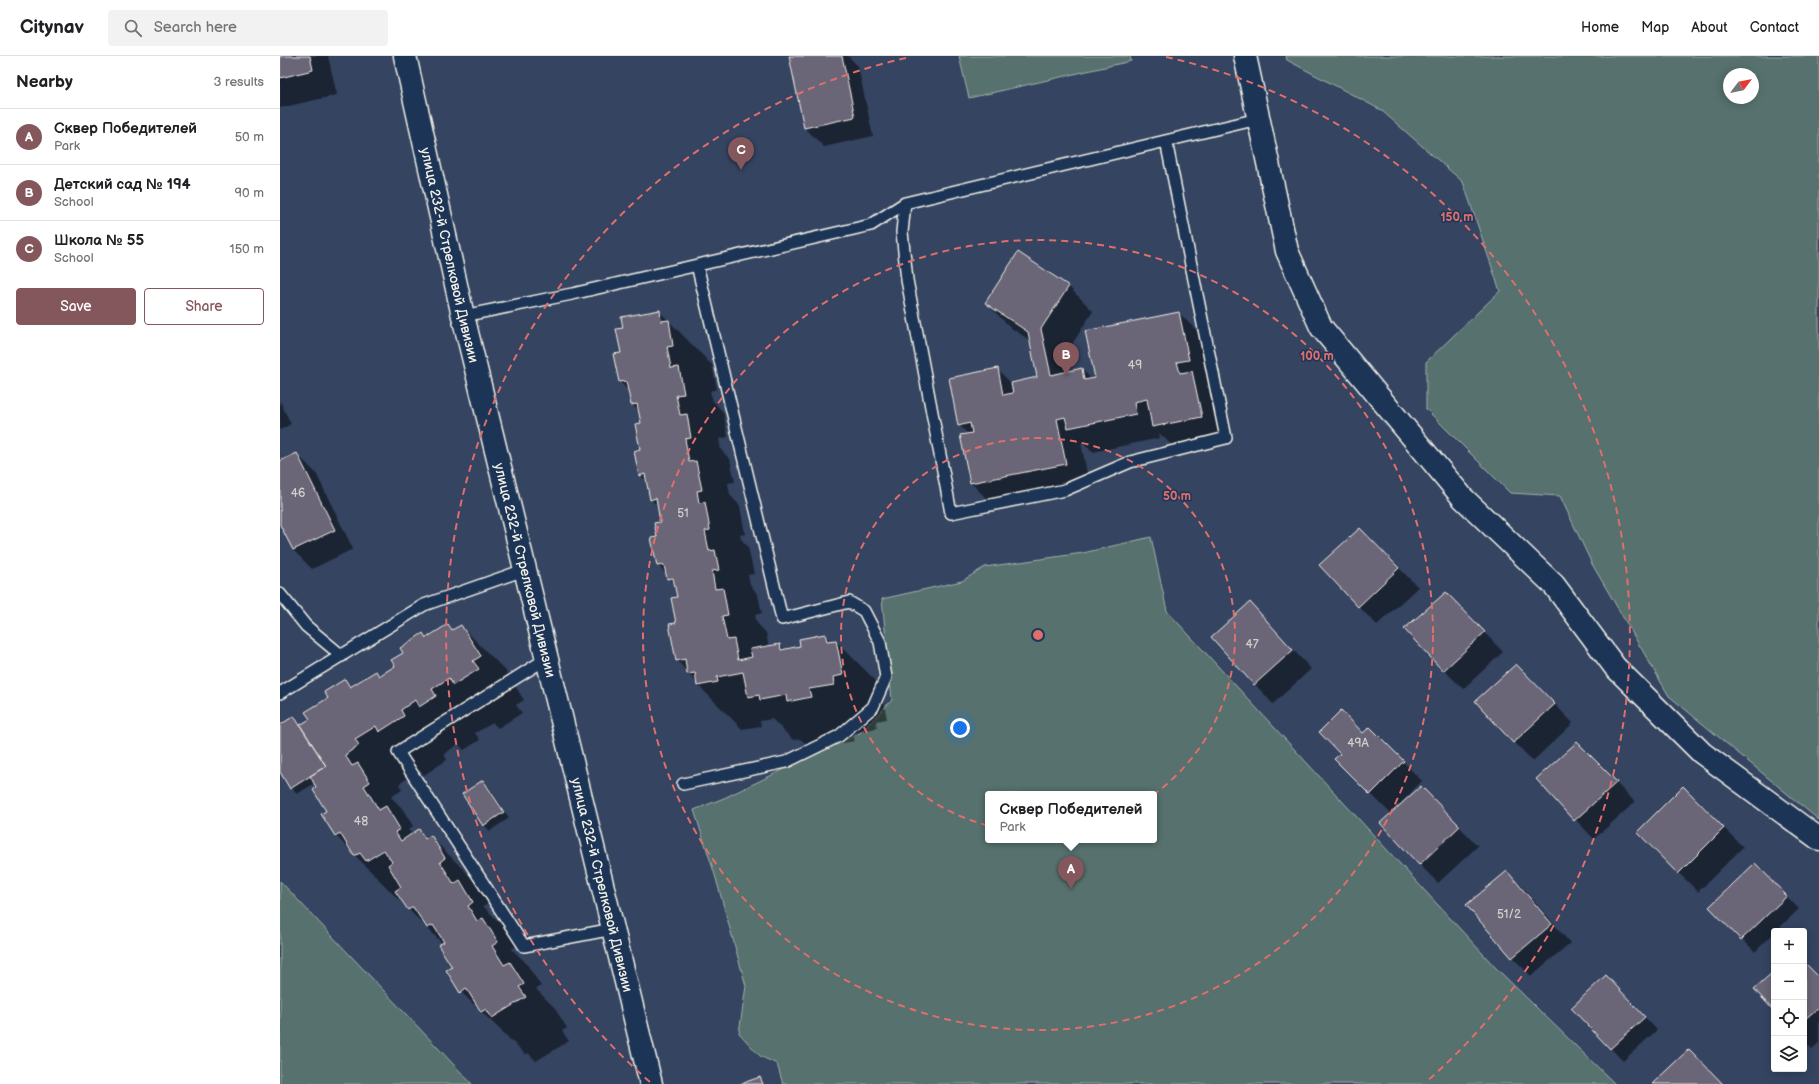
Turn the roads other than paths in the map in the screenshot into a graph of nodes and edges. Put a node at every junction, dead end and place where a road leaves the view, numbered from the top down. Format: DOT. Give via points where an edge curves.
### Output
graph roads {
  1 [pos="405,56"];
  2 [pos="1245,56"];
  3 [pos="1258,119"];
  4 [pos="1166,141"];
  5 [pos="905,203"];
  6 [pos="697,265"];
  7 [pos="463,316"];
  8 [pos="524,570"];
  9 [pos="280,594"];
  10 [pos="342,656"];
  11 [pos="546,660"];
  12 [pos="280,693"];
  13 [pos="683,784"];
  14 [pos="1819,838"];
  15 [pos="613,929"];
  16 [pos="651,1084"];
  1 -- 7 [label="street, улица 232-й Стрелковой Дивизии"];
  2 -- 3 [label="street"];
  3 -- 4 [label="lane"];
  3 -- 14 [label="street" via="1287,251 1321,327 1463,498 1554,585 1615,667 1702,754"];
  4 -- 5 [label="lane"];
  4 -- 5 [label="lane" via="1226,438 1130,462 1065,490 951,513 908,280 902,232"];
  5 -- 6 [label="lane" via="871,225"];
  6 -- 7 [label="lane"];
  6 -- 13 [label="lane" via="782,619 849,602 864,611 880,642 886,677 873,707 839,736 786,762"];
  7 -- 8 [label="street, улица 232-й Стрелковой Дивизии"];
  8 -- 10 [label="lane" via="424,605"];
  8 -- 11 [label="street, улица 232-й Стрелковой Дивизии"];
  9 -- 10 [label="lane" via="306,626"];
  10 -- 12 [label="lane"];
  11 -- 15 [label="street, улица 232-й Стрелковой Дивизии"];
  11 -- 15 [label="lane" via="398,752 524,946"];
  15 -- 16 [label="street, улица 232-й Стрелковой Дивизии"];
}
